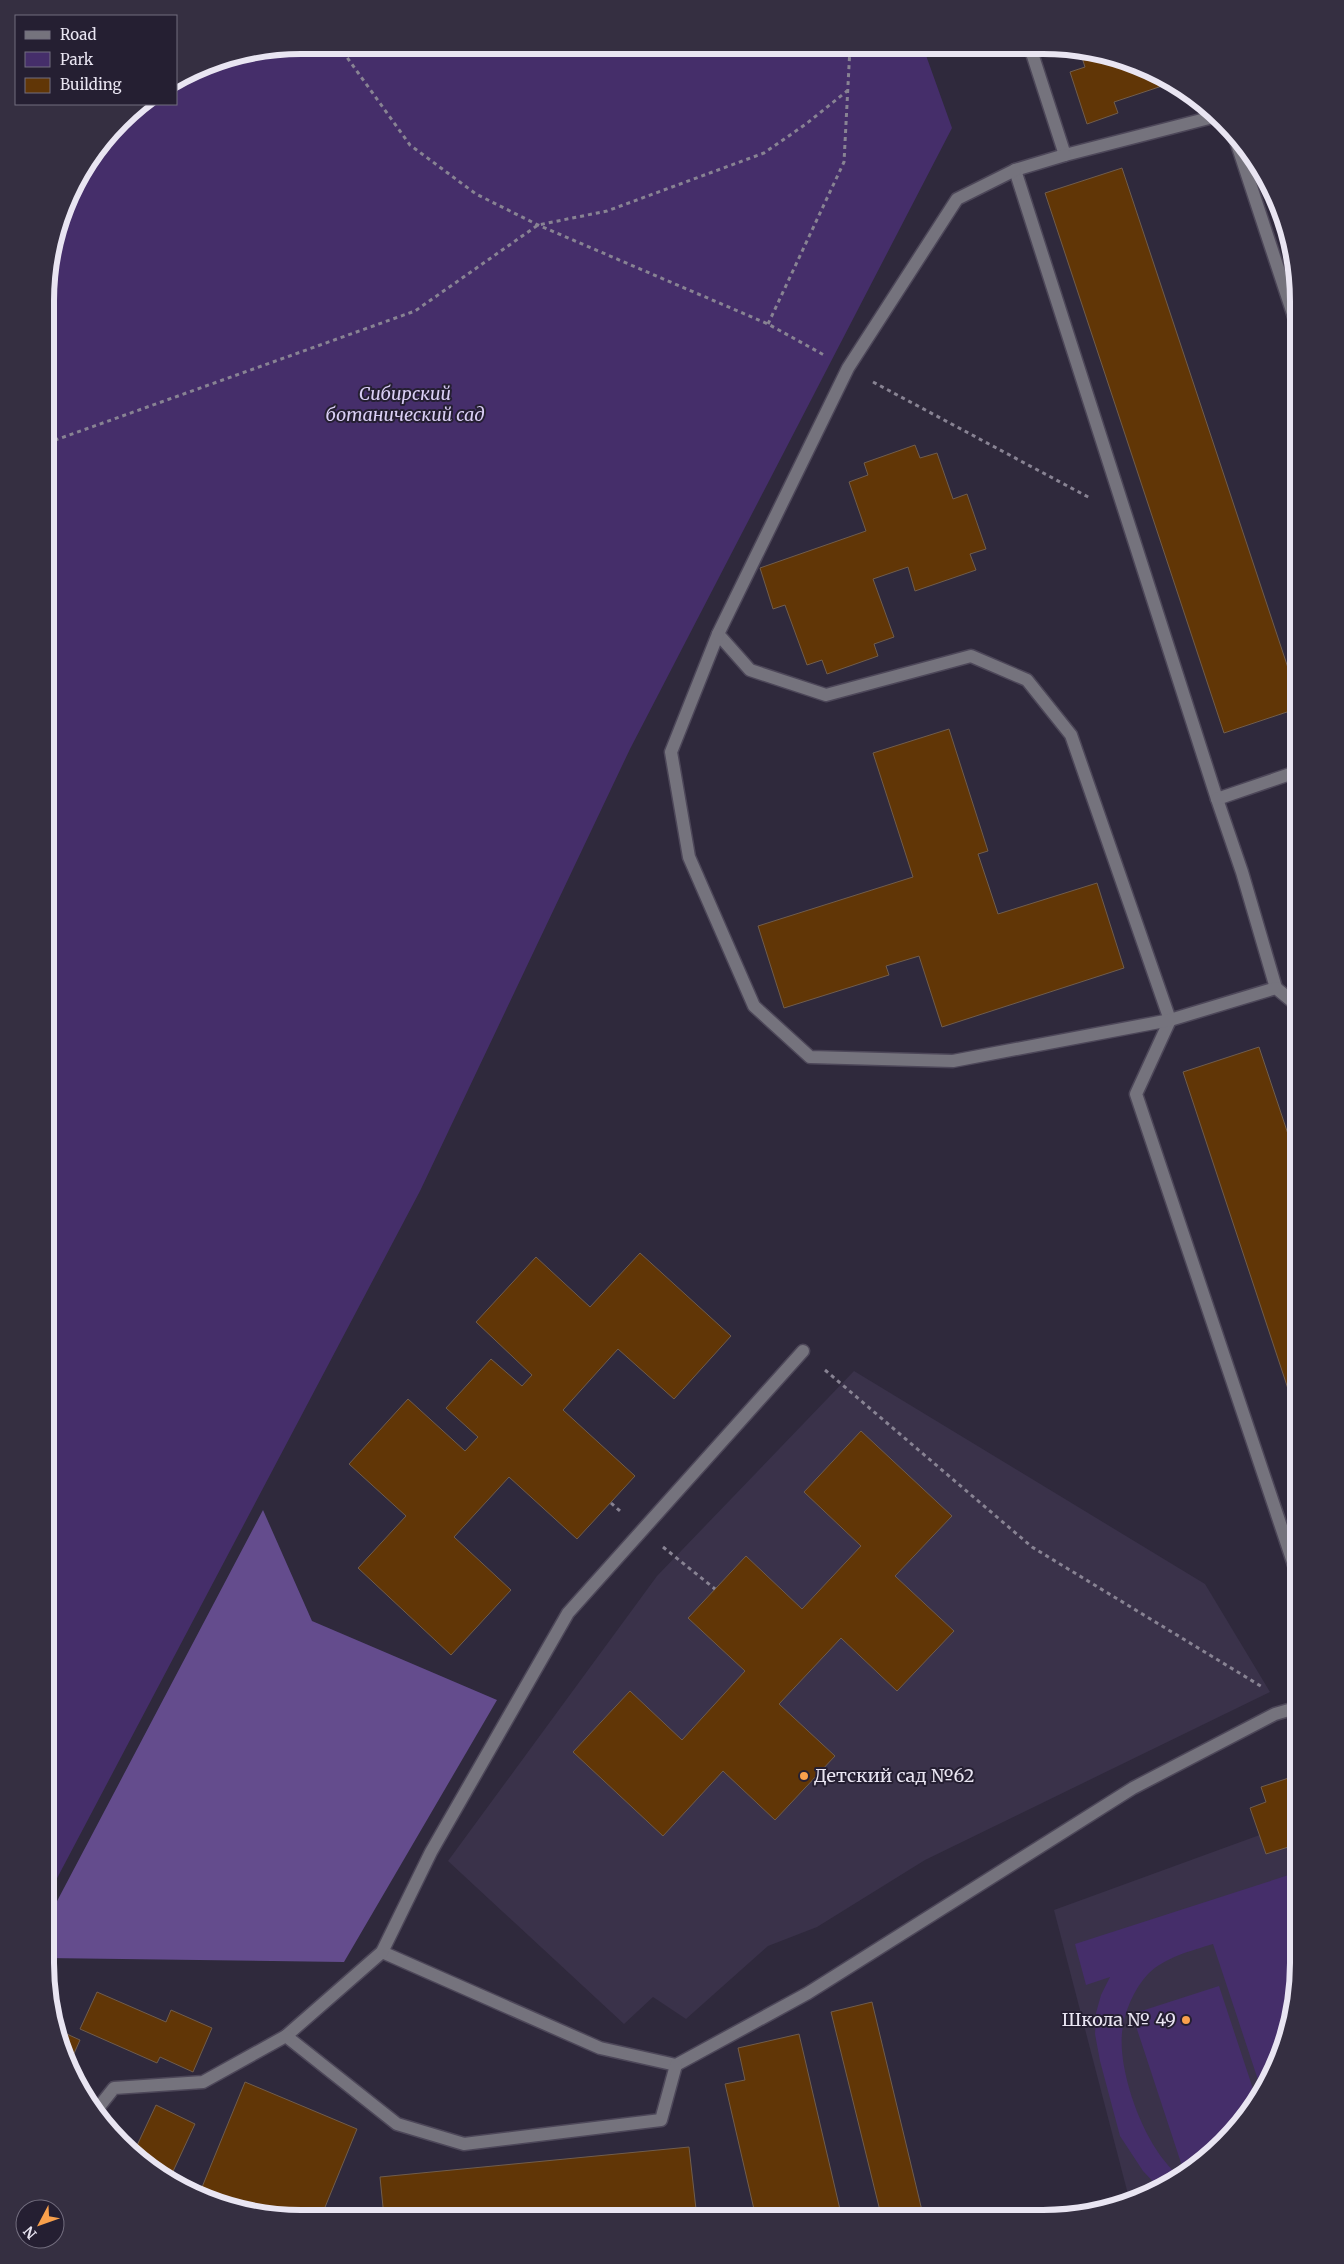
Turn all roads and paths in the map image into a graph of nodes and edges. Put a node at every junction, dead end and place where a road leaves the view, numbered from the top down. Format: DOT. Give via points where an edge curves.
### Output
graph roads {
  1 [pos="344,54"];
  2 [pos="850,54"];
  3 [pos="1032,54"];
  4 [pos="848,91"];
  5 [pos="1209,118"];
  6 [pos="1239,152"];
  7 [pos="1065,156"];
  8 [pos="1014,170"];
  9 [pos="538,225"];
  10 [pos="1290,305"];
  11 [pos="768,324"];
  12 [pos="848,368"];
  13 [pos="54,440"];
  14 [pos="1126,518"];
  15 [pos="718,634"];
  16 [pos="1290,774"];
  17 [pos="1217,799"];
  18 [pos="1276,988"];
  19 [pos="1290,1000"];
  20 [pos="1170,1020"];
  21 [pos="803,1351"];
  22 [pos="1290,1553"];
  23 [pos="1290,1709"];
  24 [pos="1275,1714"];
  25 [pos="382,1952"];
  26 [pos="286,2036"];
  27 [pos="676,2064"];
  28 [pos="99,2106"];
  1 -- 9 [label="path" via="410,145 476,194"];
  2 -- 4 [label="path"];
  3 -- 7 [label="lane"];
  4 -- 9 [label="path" via="764,153 607,211"];
  4 -- 11 [label="path" via="844,162"];
  5 -- 7 [label="lane"];
  6 -- 10 [label="lane"];
  7 -- 8 [label="lane"];
  8 -- 12 [label="lane" via="956,199"];
  8 -- 14 [label="lane"];
  9 -- 11 [label="path"];
  9 -- 13 [label="path" via="415,311"];
  11 -- 12 [label="path"];
  12 -- 14 [label="path"];
  12 -- 15 [label="lane"];
  14 -- 17 [label="lane"];
  15 -- 20 [label="lane" via="750,670 826,695 971,656 1027,680 1071,735"];
  15 -- 20 [label="lane" via="671,752 689,857 754,1006 810,1057 953,1061"];
  16 -- 17 [label="lane"];
  17 -- 18 [label="lane"];
  18 -- 19 [label="lane"];
  18 -- 20 [label="lane"];
  20 -- 22 [label="lane" via="1136,1094"];
  21 -- 24 [label="path" via="1032,1547 1270,1692"];
  21 -- 25 [label="lane" via="568,1613 431,1852"];
  23 -- 24 [label="lane"];
  24 -- 27 [label="lane" via="1133,1788 808,1993"];
  25 -- 26 [label="lane"];
  25 -- 27 [label="lane" via="600,2048"];
  26 -- 27 [label="lane" via="396,2124 464,2144 661,2120"];
  26 -- 28 [label="lane" via="203,2082 114,2088"];
}
